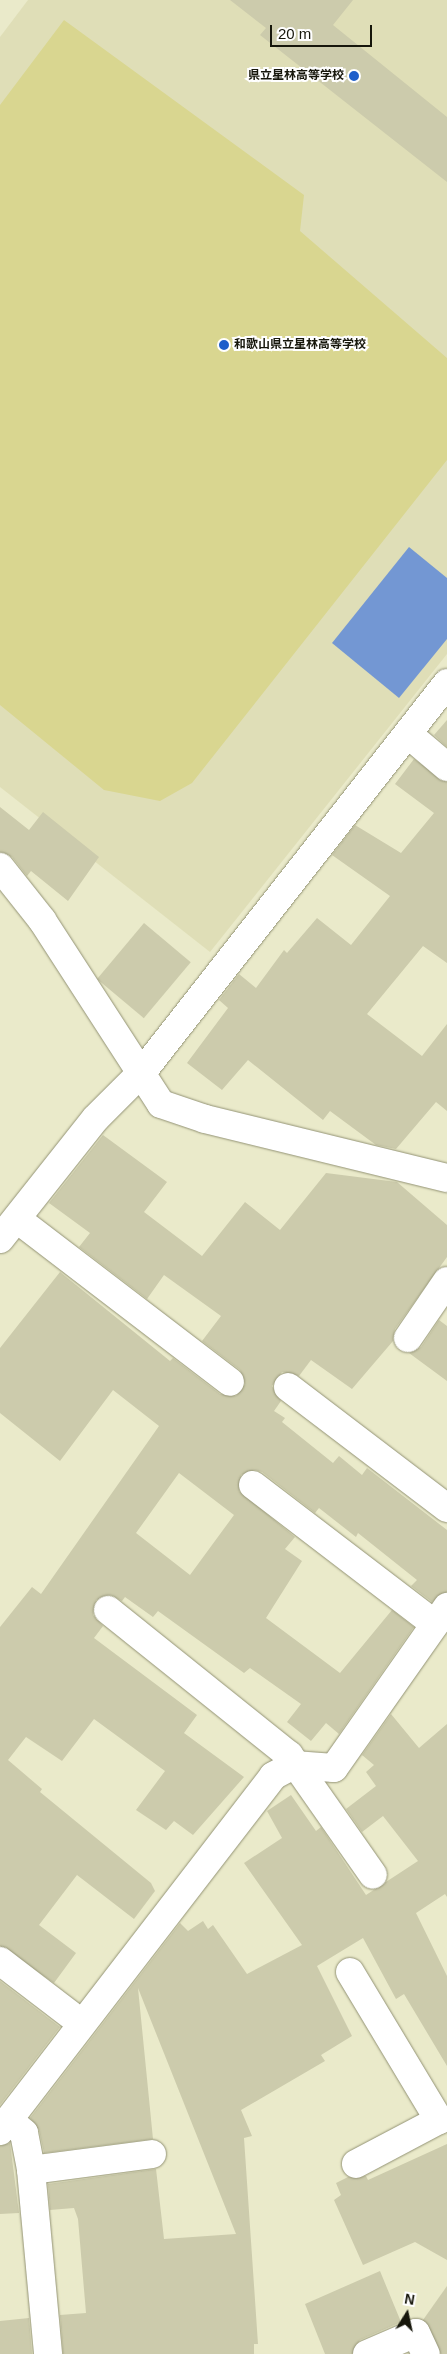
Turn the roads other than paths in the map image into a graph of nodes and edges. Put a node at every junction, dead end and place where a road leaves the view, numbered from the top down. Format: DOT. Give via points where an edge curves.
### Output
graph roads {
  1 [pos="447,683"];
  2 [pos="408,734"];
  3 [pos="447,767"];
  4 [pos="0,867"];
  5 [pos="143,1071"];
  6 [pos="447,1178"];
  7 [pos="8,1229"];
  8 [pos="447,1281"];
  9 [pos="408,1338"];
  10 [pos="230,1382"];
  11 [pos="288,1387"];
  12 [pos="253,1485"];
  13 [pos="447,1508"];
  14 [pos="108,1610"];
  15 [pos="441,1616"];
  16 [pos="294,1765"];
  17 [pos="373,1875"];
  18 [pos="0,1961"];
  19 [pos="350,1972"];
  20 [pos="82,2023"];
  21 [pos="443,2118"];
  22 [pos="4,2125"];
  23 [pos="152,2154"];
  24 [pos="356,2164"];
  25 [pos="31,2170"];
  26 [pos="48,2354"];
  27 [pos="367,2354"];
  28 [pos="426,2354"];
  1 -- 2 [label="street"];
  2 -- 3 [label="street"];
  2 -- 5 [label="street"];
  4 -- 5 [label="street" via="42,920"];
  5 -- 6 [label="street" via="162,1104 205,1119"];
  5 -- 7 [label="street" via="96,1118"];
  7 -- 10 [label="street"];
  8 -- 9 [label="street"];
  11 -- 13 [label="street"];
  12 -- 15 [label="street"];
  14 -- 16 [label="street" via="289,1755"];
  15 -- 16 [label="street" via="334,1768"];
  16 -- 17 [label="street"];
  16 -- 20 [label="street" via="273,1776"];
  18 -- 20 [label="street"];
  19 -- 21 [label="street"];
  20 -- 22 [label="street"];
  21 -- 24 [label="street"];
  22 -- 25 [label="street" via="24,2133"];
  23 -- 25 [label="street"];
  25 -- 26 [label="street"];
  27 -- 28 [label="street" via="416,2333"];
}
